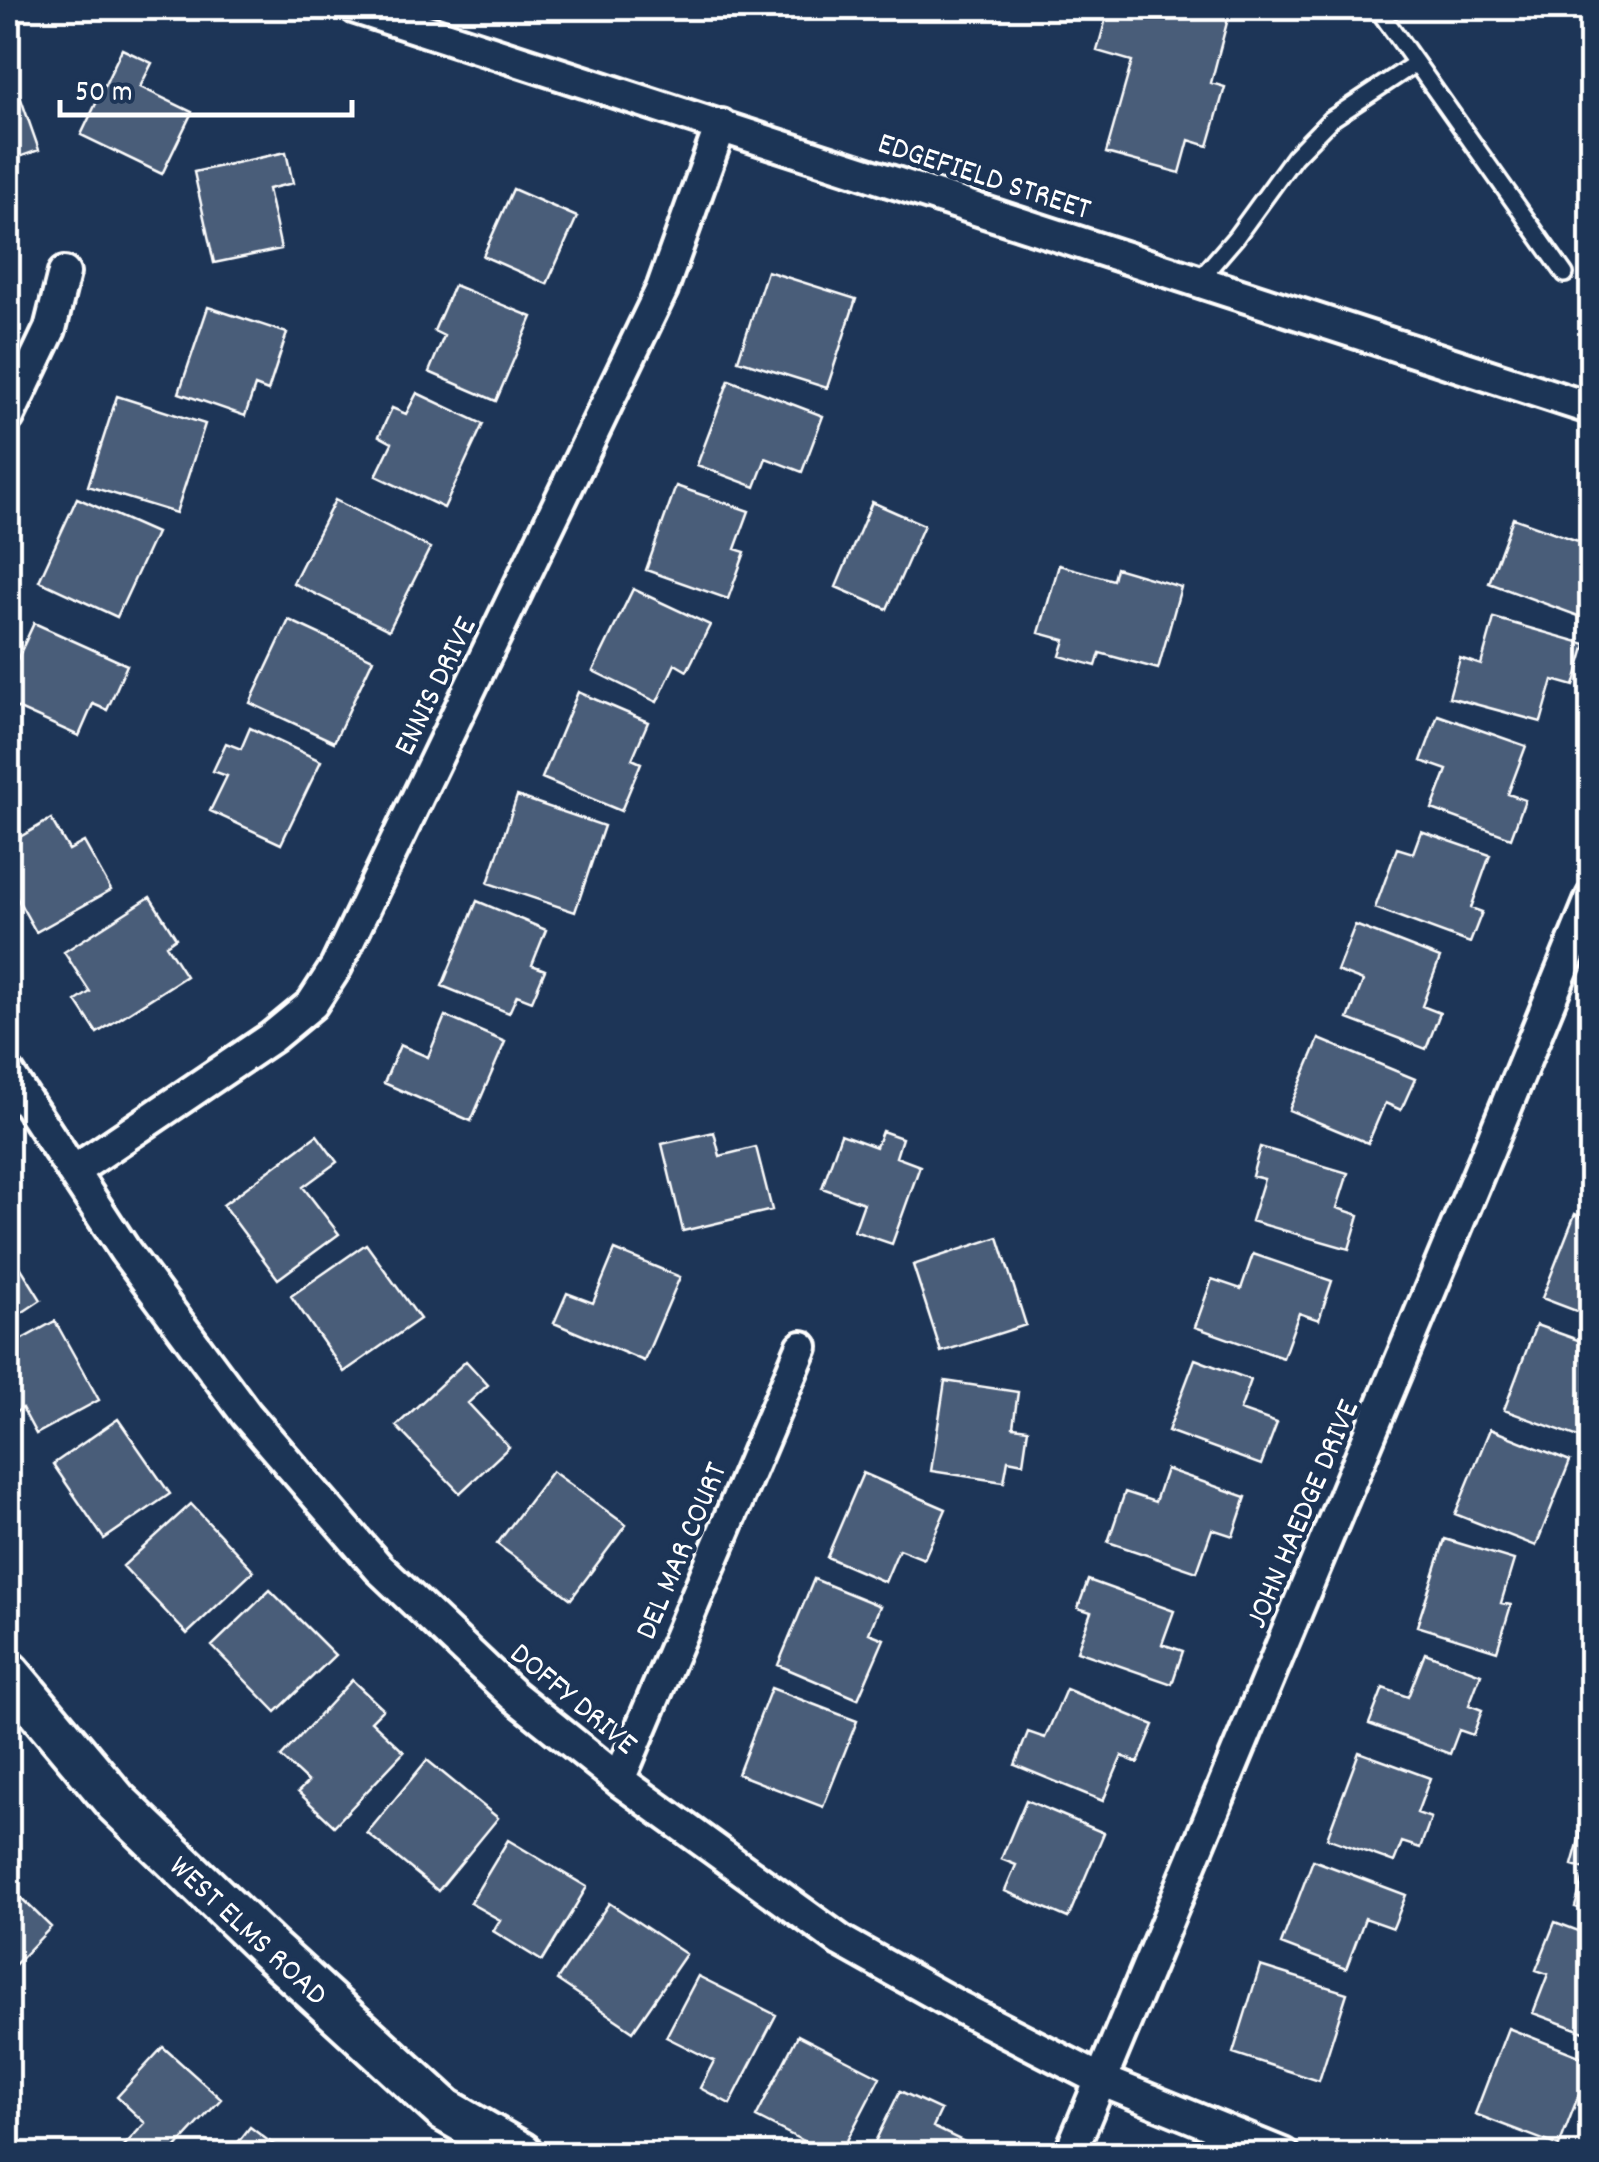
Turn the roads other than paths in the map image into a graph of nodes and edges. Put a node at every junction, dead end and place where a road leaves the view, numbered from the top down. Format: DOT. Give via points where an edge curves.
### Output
graph roads {
  1 [pos="356,8"];
  2 [pos="1377,8"];
  3 [pos="1416,63"];
  4 [pos="721,125"];
  5 [pos="64,273"];
  6 [pos="1564,274"];
  7 [pos="1198,281"];
  8 [pos="1592,409"];
  9 [pos="8,416"];
  10 [pos="1592,897"];
  11 [pos="8,1073"];
  12 [pos="74,1171"];
  13 [pos="802,1347"];
  14 [pos="8,1673"];
  15 [pos="619,1780"];
  16 [pos="1102,2081"];
  17 [pos="520,2154"];
  18 [pos="1070,2154"];
  19 [pos="1284,2154"];
  1 -- 4 [label="street, EDGEFIELD STREET"];
  2 -- 3 [label="lane"];
  3 -- 6 [label="lane"];
  3 -- 7 [label="lane" via="1330,120"];
  4 -- 7 [label="street, EDGEFIELD STREET"];
  4 -- 12 [label="street, ENNIS DRIVE" via="662,289 336,967 312,1004 272,1037"];
  5 -- 9 [label="street" via="50,330"];
  7 -- 8 [label="street, EDGEFIELD STREET"];
  10 -- 16 [label="street, JOHN HAEDGE DRIVE"];
  11 -- 12 [label="street, DOFFY DRIVE"];
  12 -- 15 [label="street, DOFFY DRIVE" via="246,1414 379,1568 514,1695"];
  13 -- 15 [label="street, DEL MAR COURT"];
  14 -- 17 [label="main road, WEST ELMS ROAD" via="116,1802 270,1950 446,2110"];
  15 -- 16 [label="street, DOFFY DRIVE" via="840,1941"];
  16 -- 18 [label="street, JOHN HAEDGE DRIVE"];
  16 -- 19 [label="street, DOFFY DRIVE"];
}
